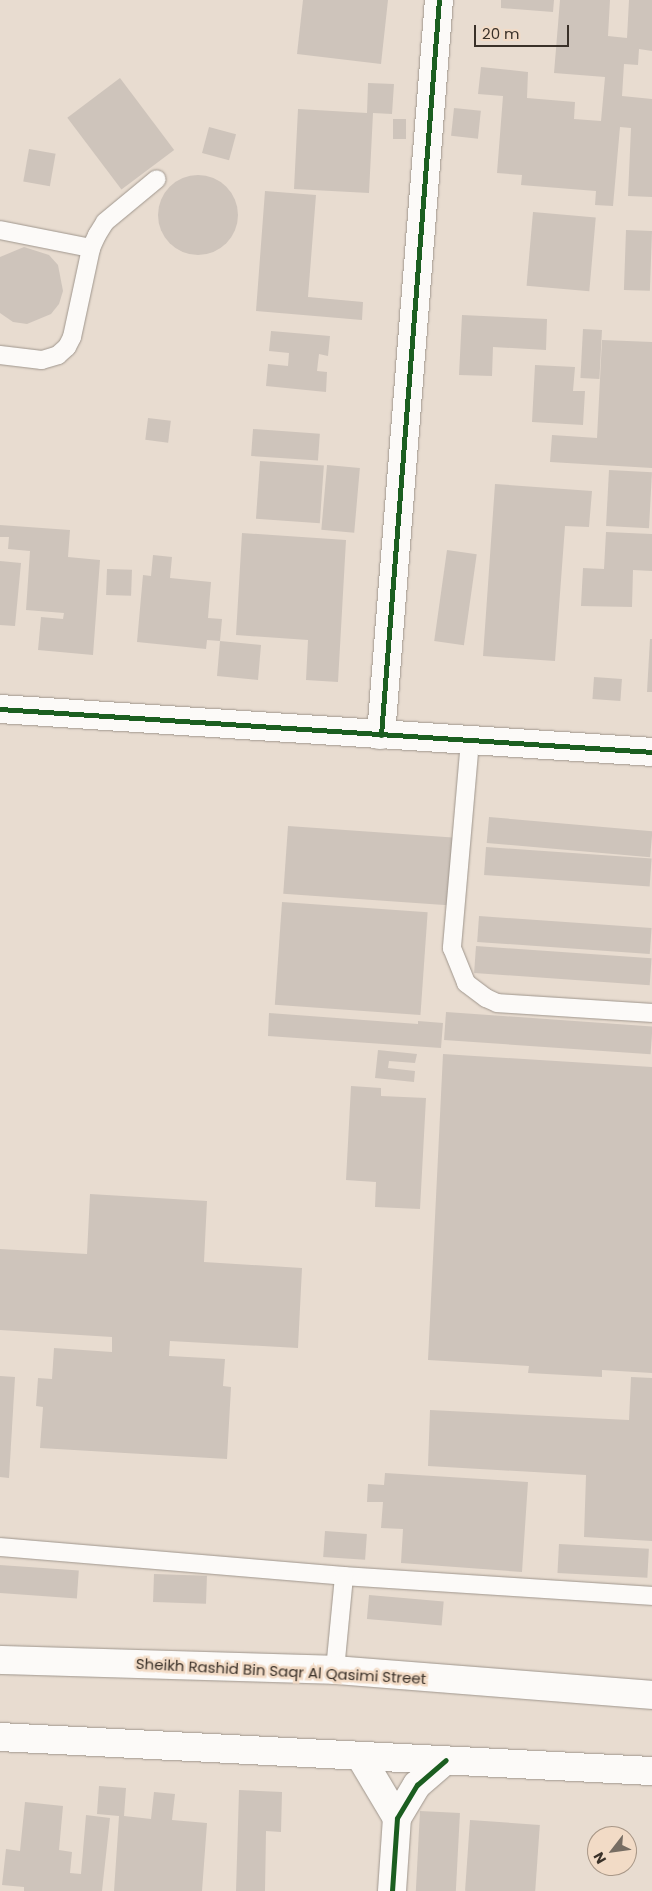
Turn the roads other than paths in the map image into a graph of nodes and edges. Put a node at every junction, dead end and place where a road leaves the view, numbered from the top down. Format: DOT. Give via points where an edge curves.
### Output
graph roads {
  1 [pos="439,0"];
  2 [pos="157,179"];
  3 [pos="0,230"];
  4 [pos="91,248"];
  5 [pos="0,355"];
  6 [pos="0,708"];
  7 [pos="381,735"];
  8 [pos="470,741"];
  9 [pos="652,752"];
  10 [pos="652,1013"];
  11 [pos="0,1547"];
  12 [pos="344,1576"];
  13 [pos="652,1596"];
  14 [pos="0,1660"];
  15 [pos="335,1670"];
  16 [pos="652,1695"];
  17 [pos="0,1737"];
  18 [pos="360,1756"];
  19 [pos="446,1760"];
  20 [pos="652,1772"];
  21 [pos="397,1818"];
  22 [pos="392,1891"];
  1 -- 7 [label="street"];
  2 -- 4 [label="lane" via="105,222"];
  3 -- 4 [label="lane"];
  4 -- 5 [label="lane" via="72,337 67,347 58,355 42,360"];
  6 -- 7 [label="street"];
  7 -- 8 [label="street"];
  8 -- 9 [label="street"];
  8 -- 10 [label="lane" via="452,948 466,983 497,1003"];
  11 -- 12 [label="lane"];
  12 -- 13 [label="lane"];
  12 -- 15 [label="lane"];
  14 -- 15 [label="street, Sheikh Rashid Bin Saqr Al Qasimi Street"];
  15 -- 16 [label="street, Sheikh Rashid Bin Saqr Al Qasimi Street"];
  17 -- 18 [label="street"];
  18 -- 19 [label="street"];
  18 -- 21 [label="street"];
  19 -- 20 [label="street"];
  19 -- 21 [label="street" via="417,1785"];
  21 -- 22 [label="street"];
}
